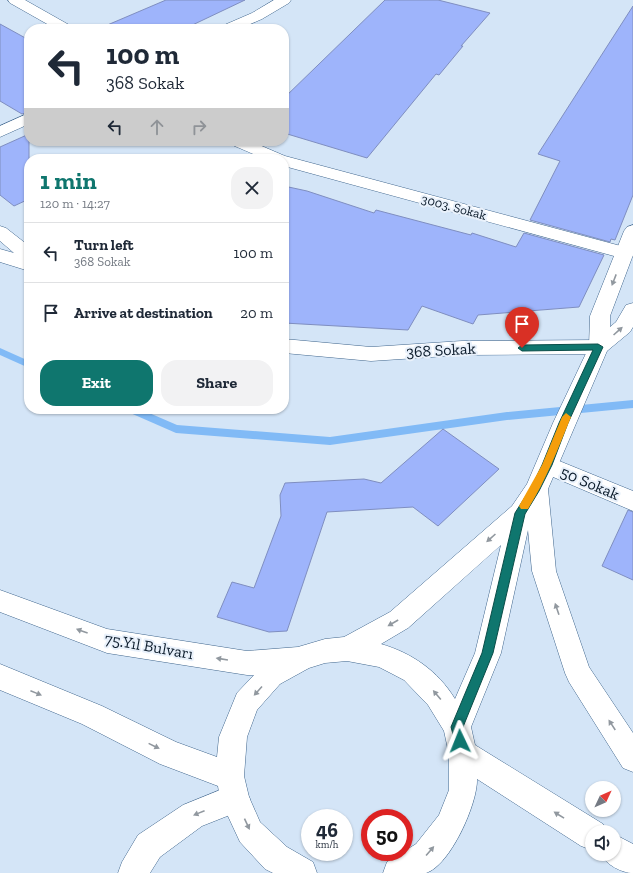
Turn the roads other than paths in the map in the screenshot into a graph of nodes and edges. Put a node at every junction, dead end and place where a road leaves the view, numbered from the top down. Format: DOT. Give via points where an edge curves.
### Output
graph roads {
  1 [pos="15,0"];
  2 [pos="284,0"];
  3 [pos="57,24"];
  4 [pos="239,24"];
  5 [pos="24,120"];
  6 [pos="0,132"];
  7 [pos="248,146"];
  8 [pos="267,154"];
  9 [pos="289,162"];
  10 [pos="633,231"];
  11 [pos="0,232"];
  12 [pos="24,252"];
  13 [pos="624,253"];
  14 [pos="0,256"];
  15 [pos="24,263"];
  16 [pos="633,310"];
  17 [pos="289,346"];
  18 [pos="598,347"];
  19 [pos="547,465"];
  20 [pos="536,489"];
  21 [pos="633,501"];
  22 [pos="520,513"];
  23 [pos="0,601"];
  24 [pos="347,649"];
  25 [pos="303,657"];
  26 [pos="0,677"];
  27 [pos="460,741"];
  28 [pos="633,758"];
  29 [pos="233,788"];
  30 [pos="585,831"];
  31 [pos="621,853"];
  32 [pos="633,861"];
  33 [pos="133,873"];
  34 [pos="302,873"];
  35 [pos="398,873"];
  1 -- 3 [label="main road"];
  2 -- 4 [label="main road"];
  5 -- 6 [label="main road"];
  7 -- 8 [label="main road"];
  9 -- 13 [label="main road, 3003. Sokak"];
  10 -- 13 [label="main road"];
  11 -- 12 [label="main road"];
  13 -- 18 [label="main road, one-way" via="600,316"];
  14 -- 15 [label="main road"];
  18 -- 16 [label="main road, one-way" via="623,327"];
  17 -- 18 [label="main road, 368 Sokak" via="371,354 462,348"];
  18 -- 19 [label="main road"];
  19 -- 20 [label="main road"];
  19 -- 21 [label="main road, 50 Sokak"];
  20 -- 22 [label="main road"];
  28 -- 20 [label="main road, one-way" via="578,673 544,571"];
  22 -- 24 [label="main road, one-way" via="399,620"];
  22 -- 27 [label="main road" via="488,653"];
  25 -- 23 [label="main road, 75.Yıl Bulvarı, one-way" via="247,663 107,641"];
  24 -- 25 [label="main road"];
  27 -- 24 [label="main road, one-way" via="438,696 413,671 382,656"];
  25 -- 29 [label="main road, one-way" via="272,675 247,702 233,737"];
  26 -- 29 [label="main road, one-way" via="92,715"];
  30 -- 27 [label="main road, one-way"];
  35 -- 27 [label="main road, one-way" via="427,855 450,826 463,790"];
  29 -- 33 [label="main road, one-way" via="149,846"];
  29 -- 34 [label="main road, one-way" via="250,832 276,858"];
  31 -- 32 [label="main road"];
}
